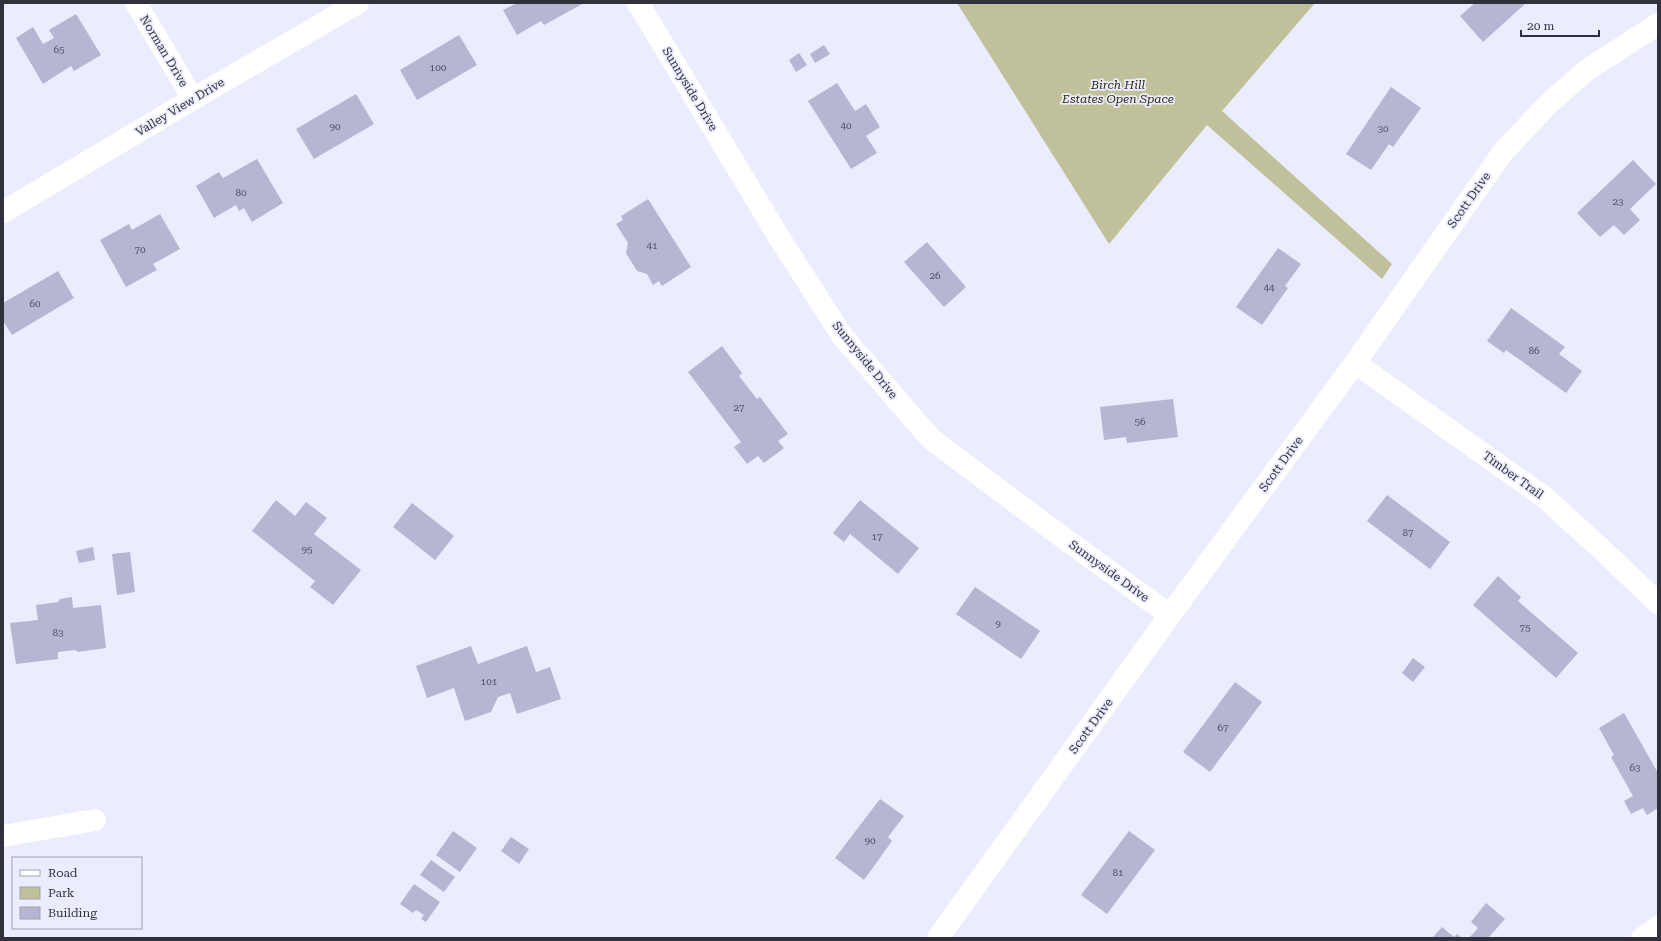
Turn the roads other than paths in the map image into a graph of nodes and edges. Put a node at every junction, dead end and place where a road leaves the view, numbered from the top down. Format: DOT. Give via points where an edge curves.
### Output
graph roads {
  1 [pos="136,3"];
  2 [pos="358,3"];
  3 [pos="638,3"];
  4 [pos="1658,24"];
  5 [pos="193,99"];
  6 [pos="3,212"];
  7 [pos="1355,363"];
  8 [pos="1658,603"];
  9 [pos="1170,615"];
  10 [pos="95,820"];
  11 [pos="3,836"];
  12 [pos="1658,927"];
  13 [pos="938,938"];
  14 [pos="1642,938"];
  1 -- 5 [label="street, Norman Drive"];
  2 -- 5 [label="street, Valley View Drive"];
  3 -- 9 [label="street, Sunnyside Drive" via="780,239 843,337 931,439"];
  4 -- 7 [label="street, Scott Drive" via="1587,70 1550,102 1503,152"];
  5 -- 6 [label="street, Valley View Drive"];
  7 -- 8 [label="street, Timber Trail" via="1544,497"];
  7 -- 9 [label="street, Scott Drive"];
  9 -- 13 [label="street, Scott Drive"];
  10 -- 11 [label="street"];
  12 -- 14 [label="street"];
}
